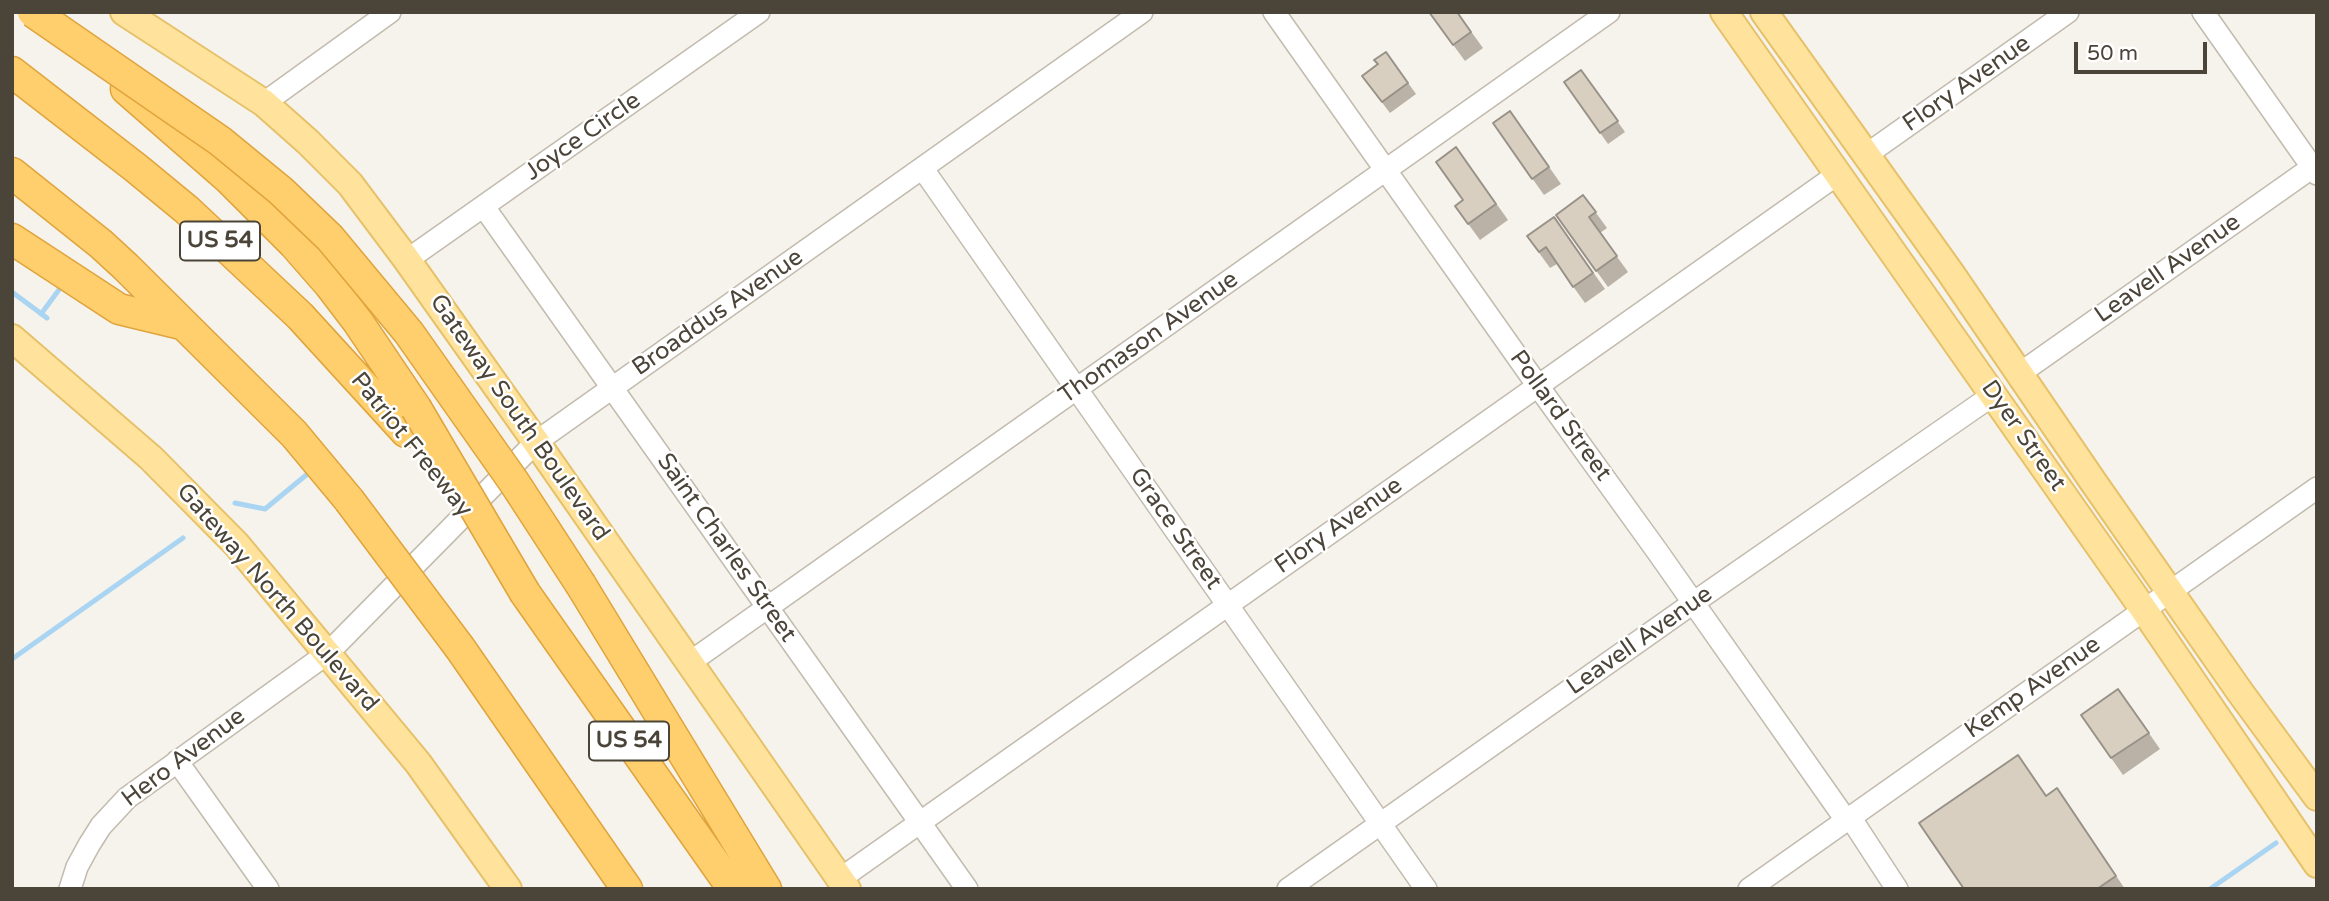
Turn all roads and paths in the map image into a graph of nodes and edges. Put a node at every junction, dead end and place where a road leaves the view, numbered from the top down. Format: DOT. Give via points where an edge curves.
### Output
graph roads {
  1 [pos="33,12"];
  2 [pos="41,12"];
  3 [pos="124,12"];
  4 [pos="390,12"];
  5 [pos="759,12"];
  6 [pos="1142,12"];
  7 [pos="1274,12"];
  8 [pos="1609,12"];
  9 [pos="1724,12"];
  10 [pos="1764,12"];
  11 [pos="2068,12"];
  12 [pos="2203,12"];
  13 [pos="12,72"];
  14 [pos="1775,85"];
  15 [pos="264,103"];
  16 [pos="1866,155"];
  17 [pos="2315,168"];
  18 [pos="923,169"];
  19 [pos="1387,169"];
  20 [pos="12,173"];
  21 [pos="1838,174"];
  22 [pos="484,207"];
  23 [pos="12,239"];
  24 [pos="407,260"];
  25 [pos="1950,272"];
  26 [pos="182,324"];
  27 [pos="12,338"];
  28 [pos="2019,374"];
  29 [pos="1538,386"];
  30 [pos="612,388"];
  31 [pos="1077,389"];
  32 [pos="1993,395"];
  33 [pos="411,420"];
  34 [pos="536,442"];
  35 [pos="2317,488"];
  36 [pos="2169,592"];
  37 [pos="1693,603"];
  38 [pos="1228,605"];
  39 [pos="768,607"];
  40 [pos="2144,610"];
  41 [pos="328,653"];
  42 [pos="689,663"];
  43 [pos="177,761"];
  44 [pos="2317,797"];
  45 [pos="1848,819"];
  46 [pos="920,822"];
  47 [pos="1381,823"];
  48 [pos="2317,864"];
  49 [pos="844,884"];
  50 [pos="70,889"];
  51 [pos="268,889"];
  52 [pos="508,889"];
  53 [pos="627,889"];
  54 [pos="733,889"];
  55 [pos="766,889"];
  56 [pos="967,889"];
  57 [pos="1288,889"];
  58 [pos="1426,889"];
  59 [pos="1749,889"];
  60 [pos="1897,889"];
  1 -- 55 [label="highway, bridge" via="220,141 330,238 409,333 514,482"];
  2 -- 33 [label="highway" via="228,178 294,244 351,312"];
  3 -- 15 [label="main road, Gateway South Boulevard"];
  4 -- 15 [label="street"];
  5 -- 22 [label="street, Joyce Circle"];
  6 -- 18 [label="street, Broaddus Avenue"];
  7 -- 19 [label="street, Pollard Street"];
  8 -- 19 [label="street, Thomason Avenue"];
  9 -- 14 [label="main road, Dyer Street"];
  10 -- 16 [label="main road, Dyer Street"];
  11 -- 16 [label="street, Flory Avenue"];
  12 -- 17 [label="street"];
  13 -- 33 [label="highway, Patriot Freeway / US 54" via="187,210"];
  14 -- 16 [label="main road" via="1796,92 1842,149"];
  14 -- 21 [label="main road, Dyer Street"];
  15 -- 24 [label="main road, Gateway South Boulevard" via="350,184"];
  16 -- 25 [label="main road, Dyer Street"];
  17 -- 28 [label="street, Leavell Avenue"];
  18 -- 30 [label="street, Broaddus Avenue"];
  18 -- 31 [label="street, Grace Street"];
  19 -- 29 [label="street, Pollard Street"];
  19 -- 31 [label="street, Thomason Avenue"];
  20 -- 26 [label="highway" via="101,244"];
  21 -- 25 [label="main road" via="1866,179 1933,268"];
  21 -- 29 [label="street, Flory Avenue"];
  21 -- 32 [label="main road, Dyer Street"];
  22 -- 24 [label="street, Joyce Circle"];
  22 -- 30 [label="street, Saint Charles Street"];
  23 -- 26 [label="highway" via="119,309"];
  24 -- 34 [label="main road, Gateway South Boulevard"];
  25 -- 28 [label="main road, Dyer Street"];
  26 -- 53 [label="highway, bridge" via="294,434 349,500 460,648"];
  27 -- 41 [label="main road, Gateway North Boulevard" via="192,497"];
  28 -- 36 [label="main road, Dyer Street"];
  29 -- 37 [label="street, Pollard Street"];
  29 -- 38 [label="street, Flory Avenue"];
  30 -- 34 [label="street, Broaddus Avenue"];
  30 -- 39 [label="street, Saint Charles Street"];
  31 -- 38 [label="street, Grace Street"];
  31 -- 39 [label="street, Thomason Avenue"];
  32 -- 37 [label="street, Leavell Avenue"];
  32 -- 40 [label="main road, Dyer Street"];
  33 -- 54 [label="highway, US 54, bridge" via="525,593"];
  34 -- 41 [label="street, Broaddus Avenue"];
  34 -- 42 [label="main road, Gateway South Boulevard"];
  35 -- 36 [label="street, Kemp Avenue"];
  36 -- 40 [label="street, Kemp Avenue"];
  36 -- 44 [label="main road, Dyer Street"];
  37 -- 45 [label="street, Pollard Street"];
  37 -- 47 [label="street, Leavell Avenue"];
  38 -- 46 [label="street, Flory Avenue"];
  38 -- 47 [label="street, Grace Street"];
  39 -- 42 [label="street, Thomason Avenue"];
  39 -- 46 [label="street, Saint Charles Street"];
  40 -- 45 [label="street, Kemp Avenue"];
  40 -- 48 [label="main road, Dyer Street"];
  41 -- 43 [label="street, Hero Avenue"];
  41 -- 52 [label="main road, Gateway North Boulevard" via="418,763"];
  42 -- 49 [label="main road, Gateway South Boulevard"];
  43 -- 50 [label="street, Hero Avenue" via="107,819 77,867"];
  43 -- 51 [label="street"];
  45 -- 59 [label="street, Kemp Avenue"];
  45 -- 60 [label="street, Pollard Street"];
  46 -- 49 [label="street, Flory Avenue"];
  46 -- 56 [label="street, Saint Charles Street"];
  47 -- 57 [label="street, Leavell Avenue"];
  47 -- 58 [label="street, Grace Street"];
}
